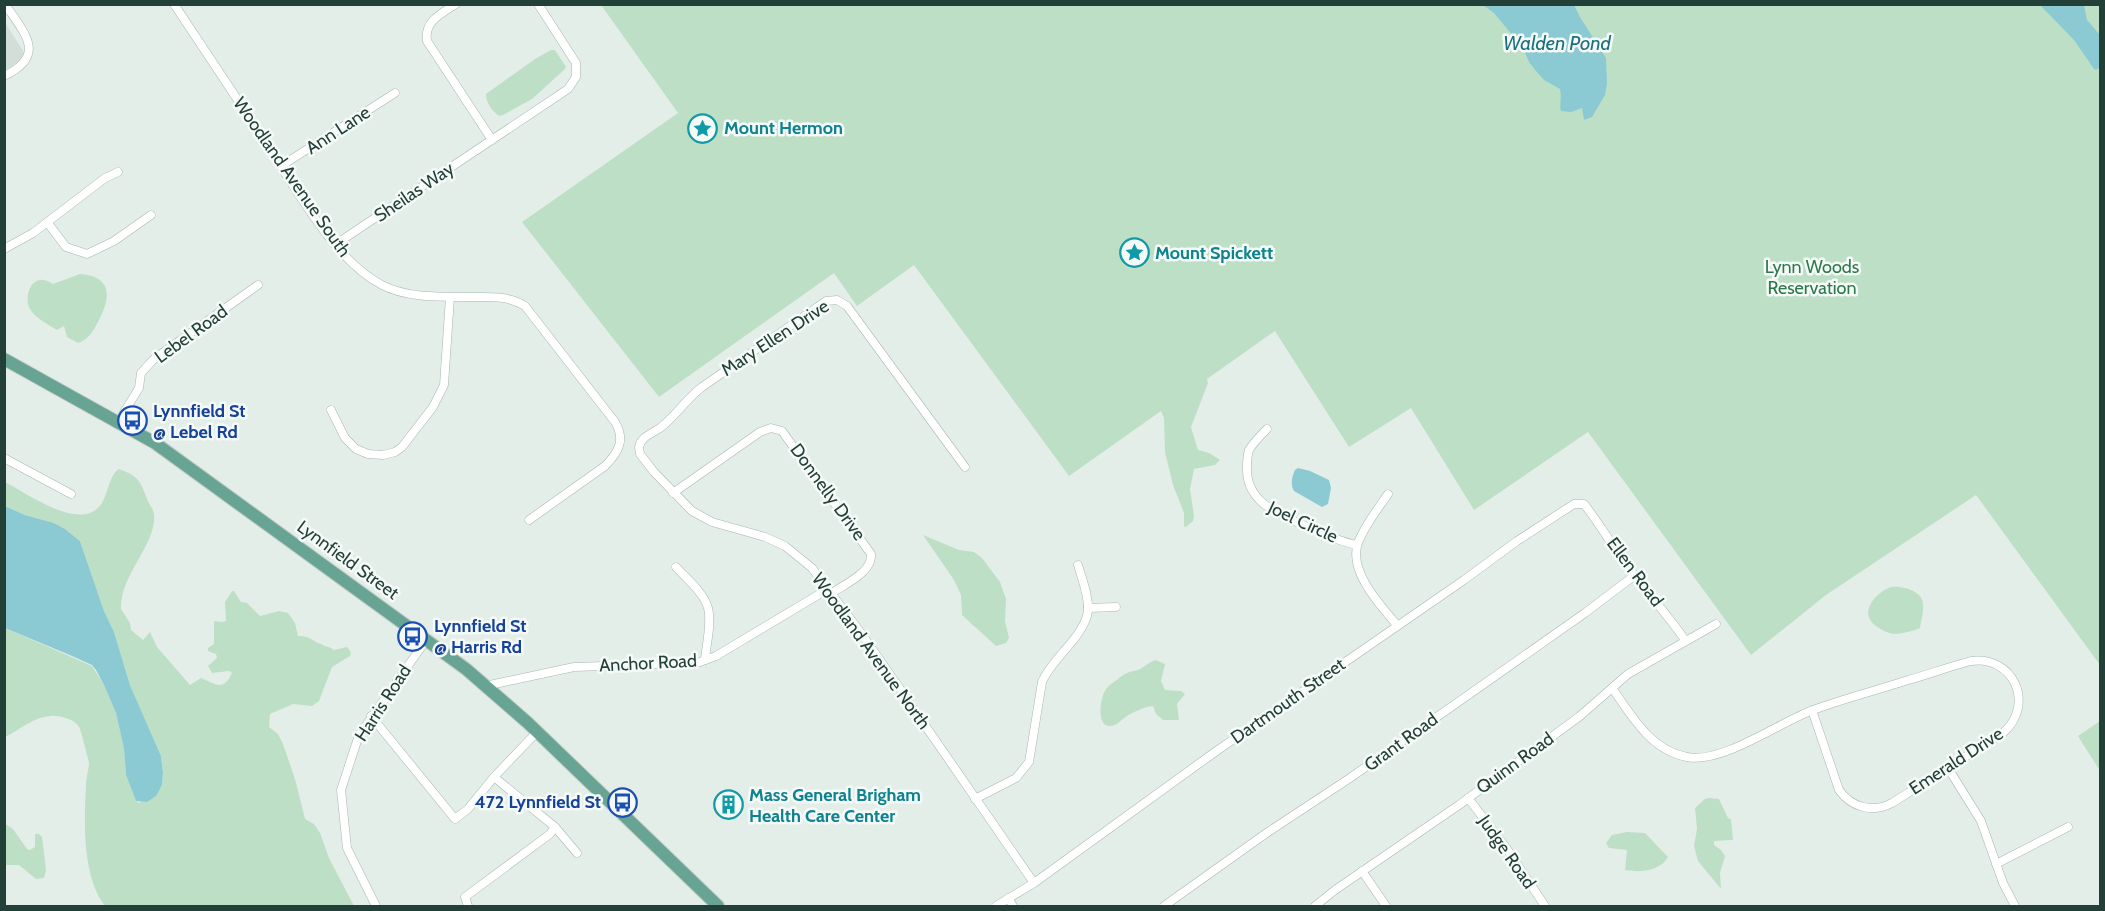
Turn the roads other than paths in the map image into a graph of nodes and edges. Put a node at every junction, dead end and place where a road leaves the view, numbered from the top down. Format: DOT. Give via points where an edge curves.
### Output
graph roads {
  1 [pos="5,4"];
  2 [pos="174,4"];
  3 [pos="456,4"];
  4 [pos="538,4"];
  5 [pos="4,76"];
  6 [pos="395,93"];
  7 [pos="492,140"];
  8 [pos="281,166"];
  9 [pos="118,172"];
  10 [pos="151,215"];
  11 [pos="47,222"];
  12 [pos="336,244"];
  13 [pos="4,249"];
  14 [pos="258,285"];
  15 [pos="450,297"];
  16 [pos="4,359"];
  17 [pos="331,410"];
  18 [pos="118,422"];
  19 [pos="1267,429"];
  20 [pos="639,447"];
  21 [pos="4,458"];
  22 [pos="965,467"];
  23 [pos="673,493"];
  24 [pos="71,494"];
  25 [pos="1388,494"];
  26 [pos="1584,504"];
  27 [pos="529,520"];
  28 [pos="1357,545"];
  29 [pos="1078,565"];
  30 [pos="676,567"];
  31 [pos="1635,575"];
  32 [pos="830,591"];
  33 [pos="1116,607"];
  34 [pos="1088,608"];
  35 [pos="1716,624"];
  36 [pos="1397,625"];
  37 [pos="426,639"];
  38 [pos="1685,640"];
  39 [pos="705,660"];
  40 [pos="485,686"];
  41 [pos="1612,688"];
  42 [pos="1812,710"];
  43 [pos="371,716"];
  44 [pos="537,732"];
  45 [pos="1948,768"];
  46 [pos="494,777"];
  47 [pos="1468,798"];
  48 [pos="975,799"];
  49 [pos="555,827"];
  50 [pos="2068,827"];
  51 [pos="577,853"];
  52 [pos="1996,864"];
  53 [pos="1362,871"];
  54 [pos="1034,883"];
  55 [pos="1008,898"];
  56 [pos="1175,899"];
  57 [pos="376,906"];
  58 [pos="468,906"];
  59 [pos="718,906"];
  60 [pos="996,906"];
  61 [pos="1013,906"];
  62 [pos="1164,906"];
  63 [pos="1180,906"];
  64 [pos="1315,906"];
  65 [pos="1386,906"];
  66 [pos="1545,906"];
  67 [pos="2015,906"];
  1 -- 5 [label="street" via="29,41 30,51 22,65"];
  2 -- 8 [label="street, Woodland Avenue South"];
  3 -- 7 [label="street" via="431,22 426,31 427,41"];
  4 -- 7 [label="street, Sheilas Way" via="574,58 576,77 568,89"];
  6 -- 8 [label="street, Ann Lane"];
  7 -- 12 [label="street, Sheilas Way"];
  8 -- 12 [label="street, Woodland Avenue South"];
  9 -- 11 [label="street"];
  10 -- 11 [label="street" via="87,254 66,247"];
  11 -- 13 [label="street"];
  12 -- 15 [label="street, Woodland Avenue South" via="357,268 382,285 410,294"];
  14 -- 18 [label="street, Lebel Road" via="154,359 141,373 139,388"];
  15 -- 17 [label="street" via="444,385 433,407 402,447 383,455 356,449 345,438"];
  15 -- 27 [label="street, Woodland Avenue South" via="508,298 529,309 620,432 615,457"];
  16 -- 18 [label="main road, Lynnfield Street"];
  18 -- 37 [label="main road, Lynnfield Street" via="155,443"];
  19 -- 28 [label="street, Joel Circle" via="1248,453 1247,476 1252,491 1277,513"];
  20 -- 22 [label="street, Mary Ellen Drive" via="702,387 834,299 847,306"];
  20 -- 23 [label="street, Woodland Avenue North"];
  21 -- 24 [label="street"];
  23 -- 32 [label="street, Woodland Avenue North" via="692,511 712,522 785,546 812,568"];
  23 -- 32 [label="street, Donnelly Drive" via="764,430 783,432 871,554 867,568"];
  25 -- 28 [label="street"];
  26 -- 31 [label="street, Ellen Road"];
  26 -- 36 [label="street, Dartmouth Street" via="1574,504 1555,515"];
  28 -- 36 [label="street" via="1360,574 1378,604"];
  29 -- 34 [label="street"];
  30 -- 39 [label="street" via="708,608"];
  31 -- 38 [label="street, Ellen Road"];
  31 -- 56 [label="street, Grant Road"];
  32 -- 39 [label="street, Anchor Road"];
  32 -- 48 [label="street, Woodland Avenue North"];
  33 -- 34 [label="street"];
  34 -- 48 [label="street" via="1083,625 1042,682 1029,762 1016,778"];
  35 -- 38 [label="street, Quinn Road"];
  36 -- 54 [label="street, Dartmouth Street"];
  37 -- 40 [label="main road, Lynnfield Street"];
  37 -- 43 [label="street, Harris Road"];
  38 -- 41 [label="street, Quinn Road"];
  39 -- 40 [label="street, Anchor Road" via="687,665 574,667"];
  40 -- 44 [label="main road, Lynnfield Street"];
  41 -- 42 [label="street, Emerald Drive" via="1659,747 1688,758 1713,757"];
  41 -- 47 [label="street, Quinn Road"];
  42 -- 45 [label="street, Emerald Drive" via="1839,790 1859,806 1886,806"];
  42 -- 45 [label="street, Emerald Drive" via="1967,662 1981,660 1999,666 2017,687 2019,705 2015,719 2003,732"];
  43 -- 46 [label="street" via="455,819"];
  43 -- 57 [label="street, Harris Road" via="359,735 341,790 347,848"];
  44 -- 46 [label="street"];
  44 -- 59 [label="main road, Lynnfield Street"];
  45 -- 52 [label="street" via="1981,821"];
  46 -- 49 [label="street"];
  47 -- 53 [label="street, Quinn Road"];
  47 -- 66 [label="street, Judge Road"];
  48 -- 54 [label="street, Woodland Avenue North"];
  49 -- 51 [label="street"];
  49 -- 58 [label="street" via="465,897"];
  50 -- 52 [label="street"];
  52 -- 67 [label="street"];
  53 -- 64 [label="street, Quinn Road"];
  53 -- 65 [label="street"];
  54 -- 55 [label="street, Dartmouth Street"];
  55 -- 60 [label="street, Dartmouth Street"];
  55 -- 61 [label="street"];
  56 -- 62 [label="street, Grant Road"];
  56 -- 63 [label="street"];
}
